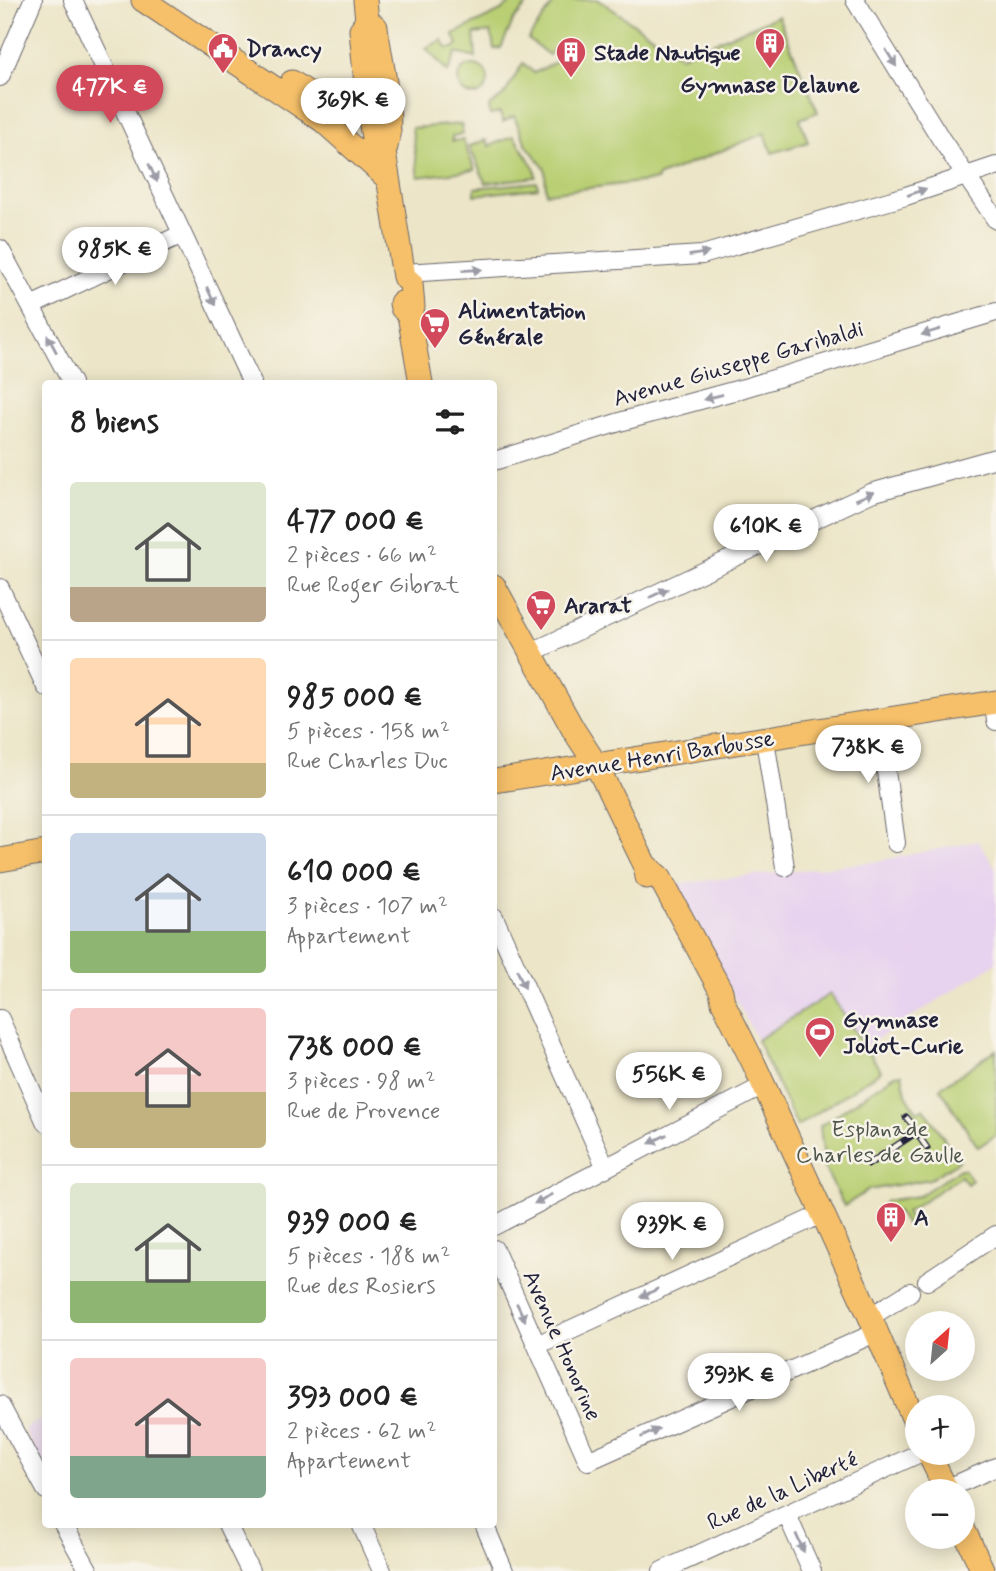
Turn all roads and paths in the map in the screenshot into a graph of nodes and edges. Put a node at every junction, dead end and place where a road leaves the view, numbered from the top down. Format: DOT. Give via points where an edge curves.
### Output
graph roads {
  1 [pos="33,0"];
  2 [pos="73,0"];
  3 [pos="143,0"];
  4 [pos="170,0"];
  5 [pos="855,0"];
  6 [pos="366,10"];
  7 [pos="363,70"];
  8 [pos="0,76"];
  9 [pos="385,84"];
  10 [pos="334,100"];
  11 [pos="368,107"];
  12 [pos="322,120"];
  13 [pos="386,141"];
  14 [pos="996,166"];
  15 [pos="967,174"];
  16 [pos="387,178"];
  17 [pos="996,220"];
  18 [pos="182,234"];
  19 [pos="0,249"];
  20 [pos="404,275"];
  21 [pos="31,306"];
  22 [pos="996,312"];
  23 [pos="70,380"];
  24 [pos="251,380"];
  25 [pos="420,380"];
  26 [pos="996,458"];
  27 [pos="497,460"];
  28 [pos="0,588"];
  29 [pos="497,592"];
  30 [pos="530,653"];
  31 [pos="42,678"];
  32 [pos="995,708"];
  33 [pos="879,721"];
  34 [pos="765,740"];
  35 [pos="597,766"];
  36 [pos="497,782"];
  37 [pos="896,843"];
  38 [pos="42,853"];
  39 [pos="0,860"];
  40 [pos="785,867"];
  41 [pos="497,924"];
  42 [pos="0,1019"];
  43 [pos="763,1086"];
  44 [pos="42,1114"];
  45 [pos="605,1166"];
  46 [pos="822,1214"];
  47 [pos="497,1224"];
  48 [pos="996,1235"];
  49 [pos="497,1268"];
  50 [pos="927,1281"];
  51 [pos="501,1291"];
  52 [pos="910,1292"];
  53 [pos="873,1325"];
  54 [pos="537,1345"];
  55 [pos="905,1399"];
  56 [pos="0,1405"];
  57 [pos="905,1460"];
  58 [pos="996,1467"];
  59 [pos="970,1479"];
  60 [pos="42,1483"];
  61 [pos="787,1515"];
  62 [pos="66,1528"];
  63 [pos="229,1528"];
  64 [pos="364,1528"];
  65 [pos="486,1528"];
  66 [pos="973,1549"];
  67 [pos="671,1569"];
  68 [pos="89,1571"];
  69 [pos="250,1571"];
  70 [pos="382,1571"];
  71 [pos="504,1571"];
  72 [pos="812,1571"];
  73 [pos="983,1571"];
  1 -- 8 [label="street"];
  2 -- 18 [label="street, one-way"];
  3 -- 12 [label="main road"];
  4 -- 10 [label="main road" via="314,97"];
  5 -- 15 [label="street, one-way"];
  6 -- 7 [label="main road" via="361,30"];
  6 -- 9 [label="main road" via="376,27"];
  7 -- 10 [label="main road"];
  7 -- 11 [label="main road"];
  9 -- 11 [label="main road"];
  9 -- 13 [label="main road"];
  10 -- 11 [label="main road"];
  11 -- 12 [label="main road" via="344,118"];
  11 -- 13 [label="main road" via="374,144"];
  12 -- 16 [label="main road"];
  13 -- 16 [label="main road"];
  14 -- 15 [label="street"];
  15 -- 17 [label="street"];
  20 -- 15 [label="street, one-way" via="702,255"];
  16 -- 20 [label="main road"];
  18 -- 21 [label="street"];
  18 -- 24 [label="street, one-way"];
  19 -- 21 [label="street"];
  20 -- 25 [label="main road" via="399,284 402,308 409,315"];
  23 -- 21 [label="street, one-way"];
  22 -- 27 [label="street, Avenue Giuseppe Garibaldi, one-way"];
  30 -- 26 [label="street, one-way" via="871,493"];
  28 -- 31 [label="street"];
  29 -- 30 [label="main road"];
  30 -- 35 [label="main road"];
  32 -- 33 [label="main road, Avenue Henri Barbusse"];
  33 -- 34 [label="main road, Avenue Henri Barbusse"];
  33 -- 37 [label="street"];
  34 -- 35 [label="main road, Avenue Henri Barbusse"];
  34 -- 40 [label="street"];
  35 -- 36 [label="main road, Avenue Henri Barbusse"];
  35 -- 43 [label="main road" via="645,865 648,881 711,991 723,1002"];
  38 -- 39 [label="main road"];
  41 -- 45 [label="street, one-way"];
  42 -- 44 [label="street"];
  43 -- 45 [label="street, one-way"];
  43 -- 46 [label="main road"];
  45 -- 47 [label="street, one-way"];
  46 -- 53 [label="main road"];
  46 -- 54 [label="street, one-way"];
  48 -- 50 [label="street"];
  49 -- 51 [label="street, Avenue Honorine"];
  51 -- 54 [label="street, Avenue Honorine, one-way"];
  52 -- 53 [label="street"];
  54 -- 53 [label="street, Avenue Honorine, one-way" via="588,1461"];
  53 -- 55 [label="main road"];
  56 -- 60 [label="street"];
  57 -- 61 [label="street, Rue de la Liberté"];
  58 -- 59 [label="street"];
  61 -- 67 [label="street, Rue de la Liberté"];
  61 -- 72 [label="street, one-way"];
  62 -- 68 [label="street"];
  63 -- 69 [label="street"];
  64 -- 70 [label="street"];
  65 -- 71 [label="street"];
  66 -- 73 [label="main road"];
}
